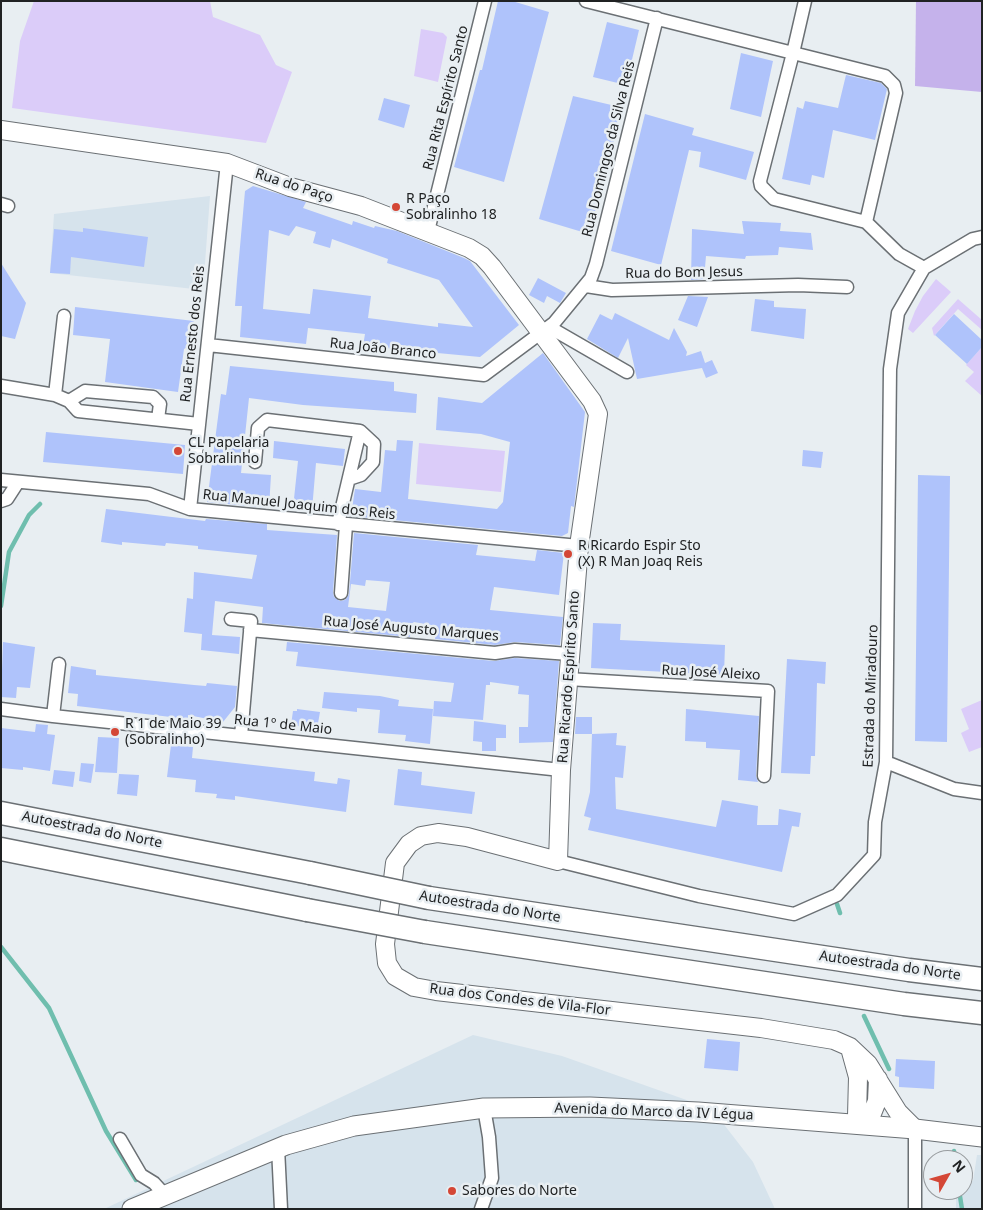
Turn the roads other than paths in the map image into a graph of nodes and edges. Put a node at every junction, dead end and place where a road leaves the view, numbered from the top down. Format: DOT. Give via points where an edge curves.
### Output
graph roads {
  1 [pos="485,1"];
  2 [pos="586,1"];
  3 [pos="805,1"];
  4 [pos="657,18"];
  5 [pos="793,53"];
  6 [pos="1,130"];
  7 [pos="227,163"];
  8 [pos="866,222"];
  9 [pos="428,231"];
  10 [pos="982,237"];
  11 [pos="924,268"];
  12 [pos="586,286"];
  13 [pos="847,287"];
  14 [pos="64,316"];
  15 [pos="545,330"];
  16 [pos="208,345"];
  17 [pos="627,372"];
  18 [pos="1,386"];
  19 [pos="55,395"];
  20 [pos="69,401"];
  21 [pos="158,419"];
  22 [pos="199,424"];
  23 [pos="360,431"];
  24 [pos="255,462"];
  25 [pos="349,479"];
  26 [pos="1,480"];
  27 [pos="18,482"];
  28 [pos="1,501"];
  29 [pos="190,509"];
  30 [pos="342,525"];
  31 [pos="579,546"];
  32 [pos="341,593"];
  33 [pos="231,619"];
  34 [pos="250,630"];
  35 [pos="569,654"];
  36 [pos="59,664"];
  37 [pos="568,679"];
  38 [pos="1,709"];
  39 [pos="52,716"];
  40 [pos="241,736"];
  41 [pos="886,762"];
  42 [pos="562,770"];
  43 [pos="764,776"];
  44 [pos="982,793"];
  45 [pos="1,813"];
  46 [pos="1,849"];
  47 [pos="558,861"];
  48 [pos="982,979"];
  49 [pos="982,1013"];
  50 [pos="850,1047"];
  51 [pos="878,1078"];
  52 [pos="856,1104"];
  53 [pos="484,1108"];
  54 [pos="838,1123"];
  55 [pos="863,1125"];
  56 [pos="915,1129"];
  57 [pos="981,1135"];
  58 [pos="120,1140"];
  59 [pos="278,1148"];
  60 [pos="164,1194"];
  61 [pos="132,1209"];
  62 [pos="281,1209"];
  63 [pos="481,1209"];
  64 [pos="915,1209"];
  1 -- 9 [label="street, Rua Rita Espírito Santo"];
  2 -- 4 [label="street"];
  3 -- 5 [label="street"];
  4 -- 5 [label="street"];
  4 -- 12 [label="street, Rua Domingos da Silva Reis" via="596,264"];
  5 -- 8 [label="street" via="885,76 894,85 896,93"];
  5 -- 8 [label="street" via="760,181 762,186 774,199"];
  6 -- 7 [label="street, Rua do Paço"];
  7 -- 9 [label="street, Rua do Paço" via="290,187 361,206"];
  7 -- 16 [label="street, Rua Ernesto dos Reis"];
  8 -- 11 [label="street" via="899,254"];
  9 -- 15 [label="street, Rua do Paço" via="482,256"];
  10 -- 11 [label="street, Estrada do Miradouro" via="972,238"];
  11 -- 41 [label="street, Estrada do Miradouro" via="898,313 890,368"];
  12 -- 13 [label="street, Rua do Bom Jesus" via="612,290 798,285"];
  12 -- 15 [label="street"];
  14 -- 19 [label="street"];
  15 -- 16 [label="street, Rua João Branco" via="484,375"];
  15 -- 17 [label="street"];
  15 -- 31 [label="street, Rua Ricardo Espírito Santo" via="598,414"];
  16 -- 22 [label="street, Rua Ernesto dos Reis"];
  18 -- 19 [label="street"];
  19 -- 20 [label="street"];
  20 -- 21 [label="street" via="78,411"];
  20 -- 21 [label="street" via="85,391 153,397 160,404"];
  21 -- 22 [label="street"];
  22 -- 29 [label="street, Rua Ernesto dos Reis"];
  23 -- 24 [label="street" via="267,420 258,428"];
  23 -- 25 [label="street"];
  23 -- 25 [label="street" via="374,444 373,462 361,475"];
  25 -- 30 [label="street"];
  26 -- 27 [label="street, Rua Manuel Joaquim dos Reis"];
  27 -- 28 [label="street" via="7,499"];
  27 -- 29 [label="street, Rua Manuel Joaquim dos Reis" via="149,494"];
  29 -- 30 [label="street, Rua Manuel Joaquim dos Reis"];
  30 -- 31 [label="street, Rua Manuel Joaquim dos Reis"];
  30 -- 32 [label="street"];
  31 -- 35 [label="street, Rua Ricardo Espírito Santo"];
  33 -- 34 [label="street" via="251,621"];
  34 -- 35 [label="street, Rua José Augusto Marques" via="495,653 515,650"];
  34 -- 40 [label="street"];
  35 -- 37 [label="street, Rua Ricardo Espírito Santo"];
  36 -- 39 [label="street"];
  37 -- 42 [label="street, Rua Ricardo Espírito Santo"];
  37 -- 43 [label="street, Rua José Aleixo" via="768,691"];
  38 -- 39 [label="street, Rua 1º de Maio"];
  39 -- 40 [label="street, Rua 1º de Maio"];
  40 -- 42 [label="street, Rua 1º de Maio"];
  41 -- 44 [label="street" via="954,789"];
  41 -- 47 [label="street, Estrada do Miradouro" via="875,822 874,855 837,895 794,914 699,896"];
  42 -- 47 [label="street, Rua Ricardo Espírito Santo"];
  45 -- 48 [label="highway, Autoestrada do Norte, bridge" via="429,898"];
  46 -- 49 [label="highway, bridge" via="425,932"];
  47 -- 50 [label="street, Rua dos Condes de Vila-Flor" via="467,837 438,833 422,836 409,844 395,863 385,944 387,963 395,976 414,987 436,991 761,1028 834,1040"];
  50 -- 51 [label="street, Rua dos Condes de Vila-Flor"];
  50 -- 52 [label="street" via="858,1077"];
  51 -- 55 [label="street" via="877,1101"];
  51 -- 56 [label="street, Rua dos Condes de Vila-Flor" via="898,1112"];
  52 -- 54 [label="street" via="849,1116"];
  52 -- 55 [label="street" via="857,1116"];
  53 -- 54 [label="main road, Avenida do Marco da IV Légua" via="590,1107"];
  53 -- 59 [label="main road, Avenida do Marco da IV Légua" via="354,1126"];
  53 -- 63 [label="street" via="492,1178"];
  54 -- 55 [label="main road, Avenida do Marco da IV Légua"];
  55 -- 56 [label="main road, Avenida do Marco da IV Légua"];
  56 -- 57 [label="main road, Avenida do Marco da IV Légua"];
  56 -- 64 [label="street"];
  58 -- 60 [label="street" via="141,1175"];
  59 -- 60 [label="main road, Avenida do Marco da IV Légua"];
  59 -- 62 [label="street"];
  60 -- 61 [label="main road, Avenida do Marco da IV Légua"];
}
